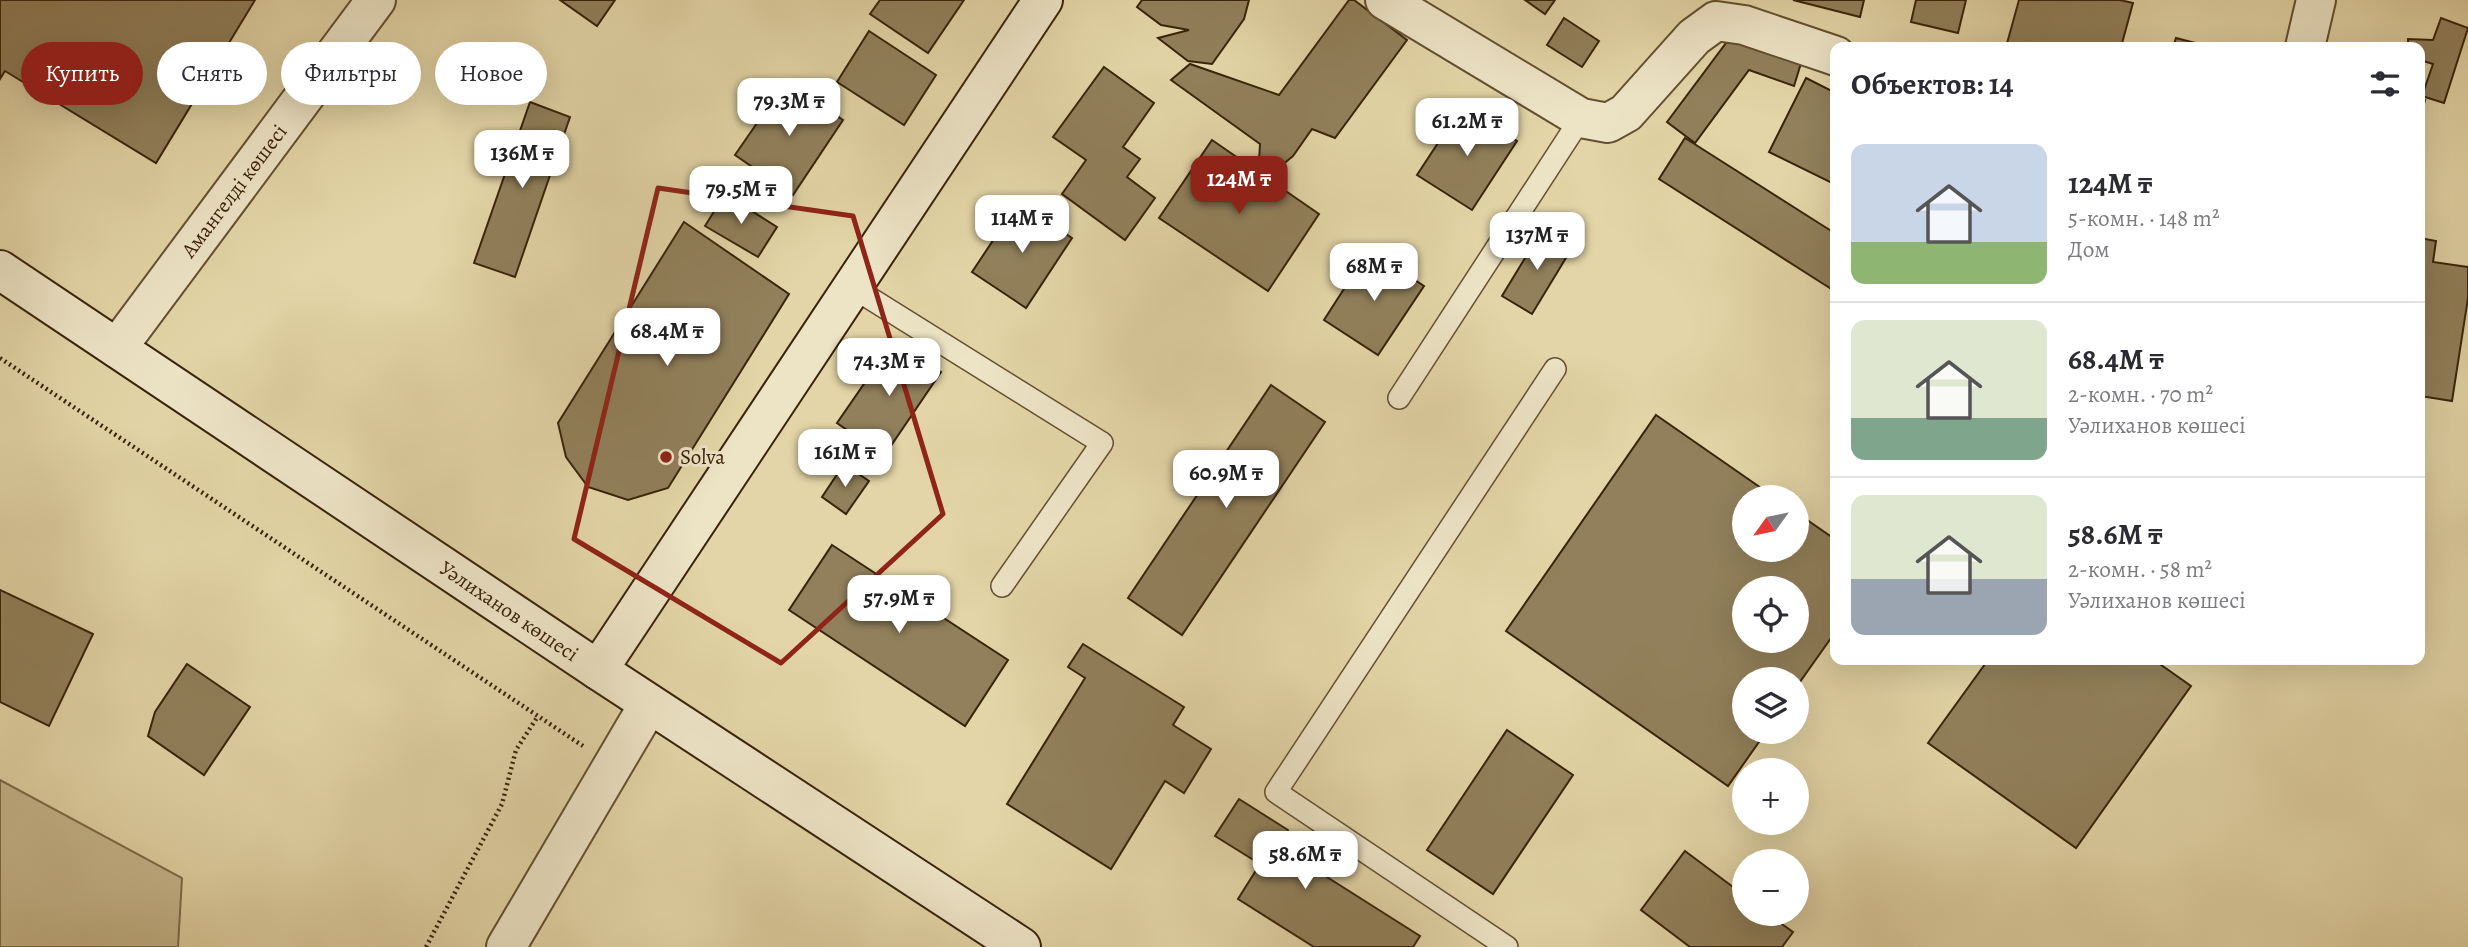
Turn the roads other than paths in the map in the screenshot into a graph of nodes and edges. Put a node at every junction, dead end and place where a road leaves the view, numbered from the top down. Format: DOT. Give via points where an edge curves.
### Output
graph roads {
  1 [pos="376,0"];
  2 [pos="1043,0"];
  3 [pos="1385,0"];
  4 [pos="2316,0"];
  5 [pos="2306,42"];
  6 [pos="1830,54"];
  7 [pos="1581,118"];
  8 [pos="0,270"];
  9 [pos="852,286"];
  10 [pos="117,348"];
  11 [pos="1555,369"];
  12 [pos="1399,398"];
  13 [pos="1002,586"];
  14 [pos="598,670"];
  15 [pos="649,704"];
  16 [pos="506,947"];
  17 [pos="1021,947"];
  18 [pos="1507,947"];
  1 -- 10 [label="street, Амангелді көшесі"];
  2 -- 9 [label="street"];
  3 -- 7 [label="street"];
  4 -- 5 [label="street"];
  6 -- 7 [label="street" via="1744,25 1716,21 1694,37 1626,113 1608,123"];
  7 -- 12 [label="lane"];
  8 -- 10 [label="street, Уәлиханов көшесі"];
  9 -- 13 [label="lane" via="1102,443"];
  9 -- 14 [label="street"];
  10 -- 14 [label="street, Уәлиханов көшесі"];
  11 -- 18 [label="lane" via="1276,792"];
  14 -- 15 [label="street, Уәлиханов көшесі"];
  15 -- 16 [label="street"];
  15 -- 17 [label="street, Уәлиханов көшесі"];
}
